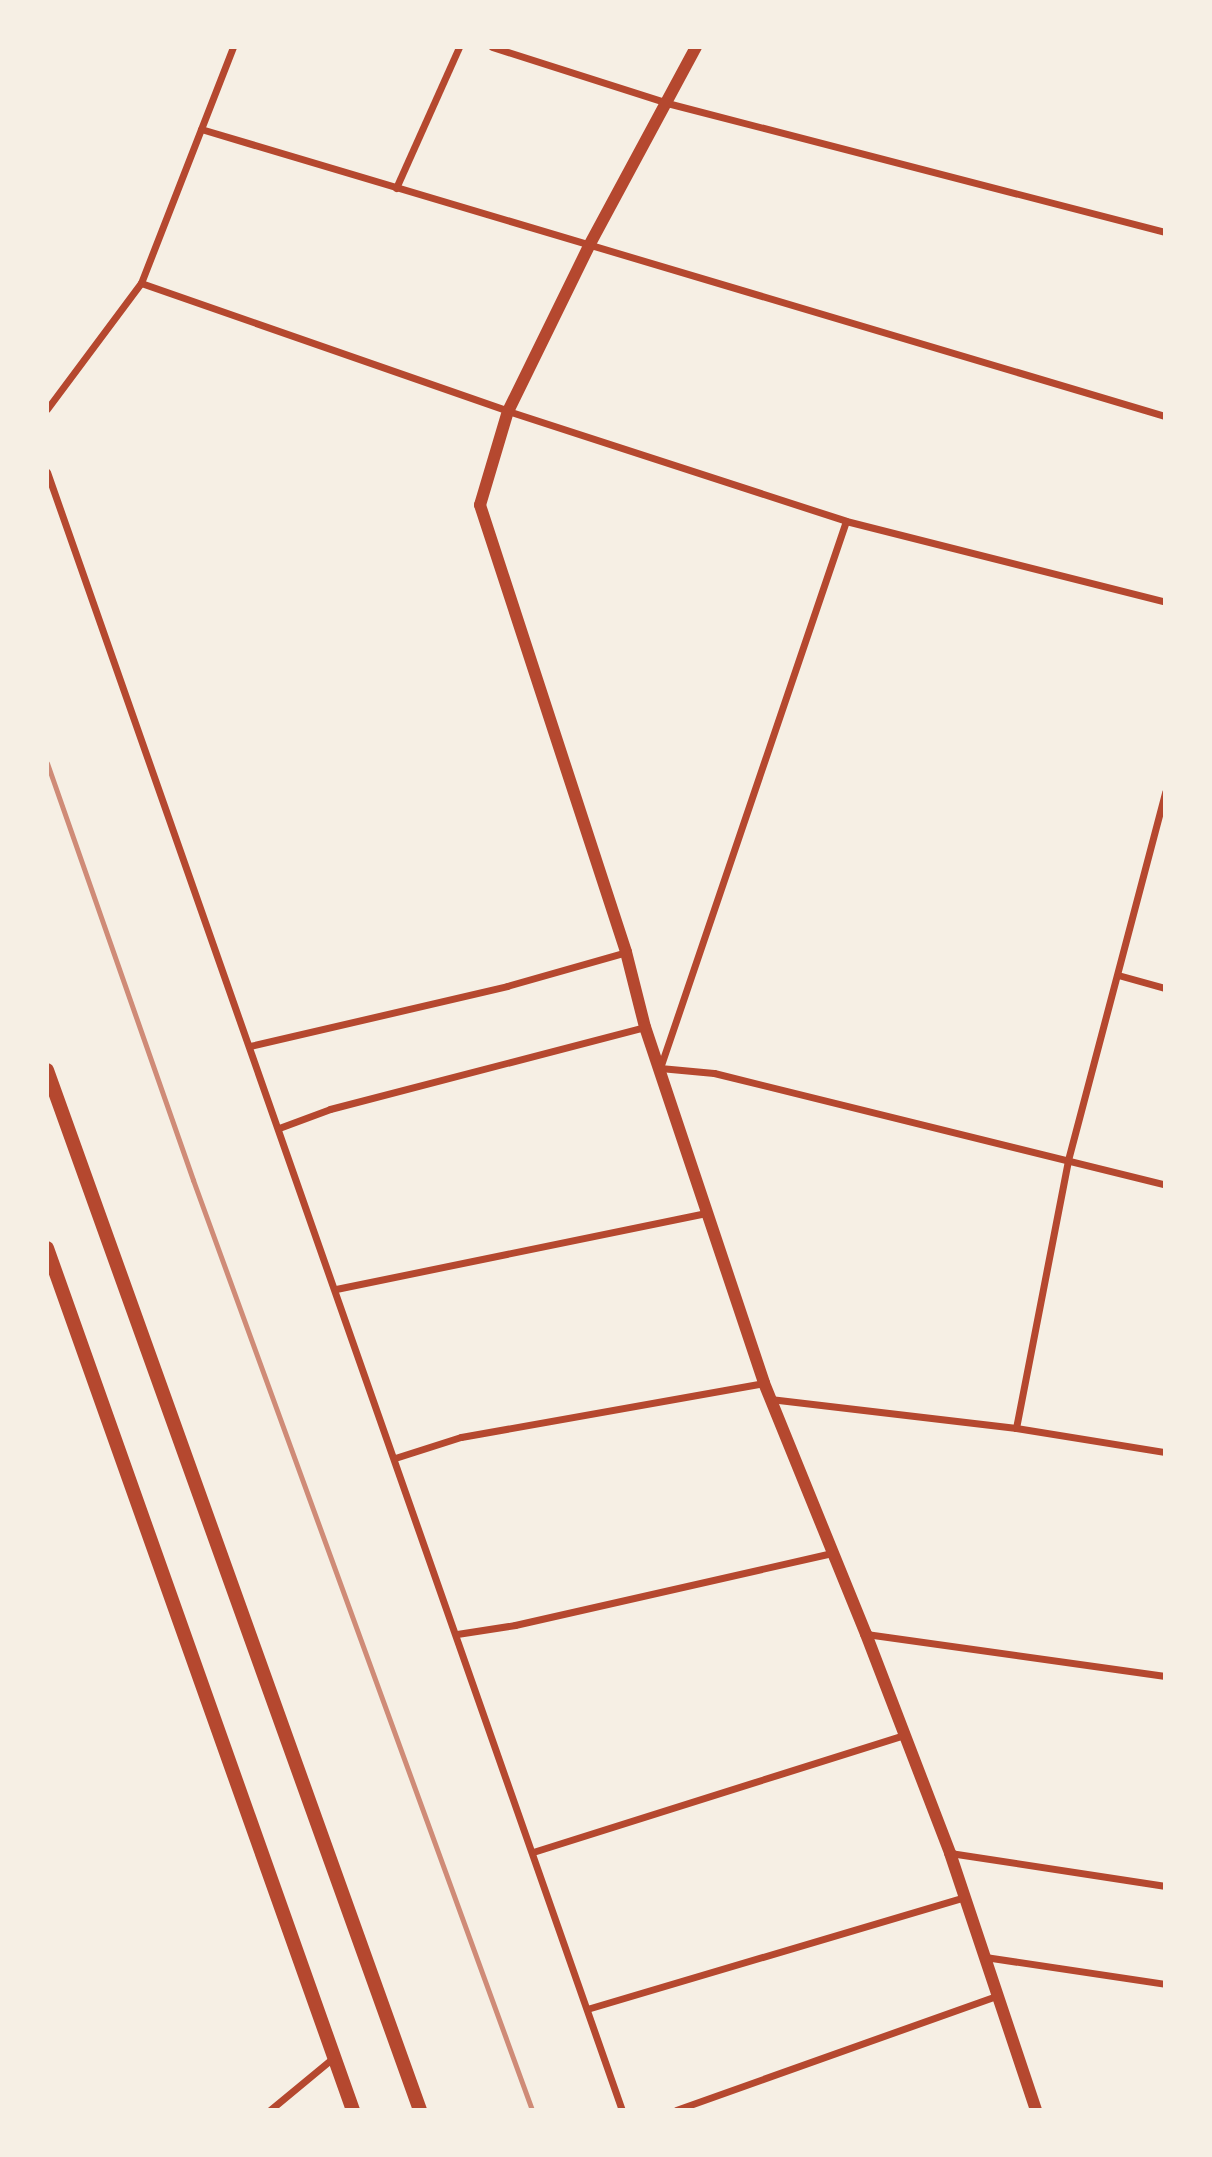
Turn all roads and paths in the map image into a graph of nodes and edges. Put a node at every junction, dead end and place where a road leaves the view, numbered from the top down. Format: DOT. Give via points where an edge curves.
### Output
graph roads {
  1 [pos="233,47"];
  2 [pos="459,47"];
  3 [pos="492,47"];
  4 [pos="696,47"];
  5 [pos="667,103"];
  6 [pos="201,129"];
  7 [pos="396,188"];
  8 [pos="1165,232"];
  9 [pos="589,246"];
  10 [pos="141,283"];
  11 [pos="47,409"];
  12 [pos="508,411"];
  13 [pos="1165,416"];
  14 [pos="47,472"];
  15 [pos="846,522"];
  16 [pos="1165,602"];
  17 [pos="1165,792"];
  18 [pos="626,952"];
  19 [pos="1118,975"];
  20 [pos="1165,988"];
  21 [pos="645,1027"];
  22 [pos="250,1046"];
  23 [pos="660,1068"];
  24 [pos="47,1070"];
  25 [pos="279,1128"];
  26 [pos="1068,1160"];
  27 [pos="1165,1185"];
  28 [pos="707,1213"];
  29 [pos="47,1248"];
  30 [pos="336,1289"];
  31 [pos="764,1383"];
  32 [pos="770,1399"];
  33 [pos="1016,1428"];
  34 [pos="1165,1452"];
  35 [pos="395,1458"];
  36 [pos="831,1553"];
  37 [pos="457,1634"];
  38 [pos="866,1634"];
  39 [pos="1165,1676"];
  40 [pos="904,1735"];
  41 [pos="533,1852"];
  42 [pos="950,1853"];
  43 [pos="1165,1886"];
  44 [pos="964,1897"];
  45 [pos="985,1957"];
  46 [pos="1165,1984"];
  47 [pos="996,1996"];
  48 [pos="587,2008"];
  49 [pos="334,2057"];
  50 [pos="270,2110"];
  51 [pos="353,2110"];
  52 [pos="420,2110"];
  53 [pos="622,2110"];
  54 [pos="676,2110"];
  55 [pos="1036,2110"];
  1 -- 6 [label="street"];
  2 -- 7 [label="street"];
  3 -- 5 [label="street"];
  4 -- 5 [label="street"];
  5 -- 8 [label="street"];
  5 -- 9 [label="street"];
  6 -- 7 [label="street"];
  6 -- 10 [label="street"];
  7 -- 9 [label="street"];
  9 -- 12 [label="street"];
  9 -- 13 [label="street"];
  10 -- 11 [label="street"];
  10 -- 12 [label="street"];
  12 -- 15 [label="street"];
  12 -- 18 [label="street" via="480,505"];
  14 -- 22 [label="street"];
  15 -- 16 [label="street"];
  15 -- 23 [label="street"];
  17 -- 19 [label="street"];
  18 -- 21 [label="street"];
  18 -- 22 [label="street" via="507,986"];
  19 -- 20 [label="street"];
  19 -- 26 [label="street"];
  21 -- 23 [label="street"];
  21 -- 25 [label="street" via="330,1109"];
  22 -- 25 [label="street"];
  23 -- 26 [label="street" via="714,1073"];
  23 -- 28 [label="street"];
  24 -- 52 [label="main road"];
  25 -- 30 [label="street"];
  26 -- 27 [label="street"];
  26 -- 33 [label="street"];
  28 -- 30 [label="street"];
  28 -- 31 [label="street"];
  29 -- 49 [label="main road"];
  30 -- 35 [label="street"];
  31 -- 32 [label="street"];
  31 -- 35 [label="street" via="461,1437"];
  32 -- 33 [label="street"];
  32 -- 36 [label="street"];
  33 -- 34 [label="street"];
  35 -- 37 [label="street"];
  36 -- 37 [label="street"];
  36 -- 38 [label="street"];
  37 -- 41 [label="street"];
  38 -- 39 [label="street"];
  38 -- 40 [label="street"];
  40 -- 41 [label="street"];
  40 -- 42 [label="street"];
  41 -- 48 [label="street"];
  42 -- 43 [label="street"];
  42 -- 44 [label="street"];
  44 -- 45 [label="street"];
  44 -- 48 [label="street"];
  45 -- 46 [label="street"];
  45 -- 47 [label="street"];
  47 -- 54 [label="street"];
  47 -- 55 [label="street"];
  48 -- 53 [label="street"];
  49 -- 50 [label="street"];
  49 -- 51 [label="main road"];
}
